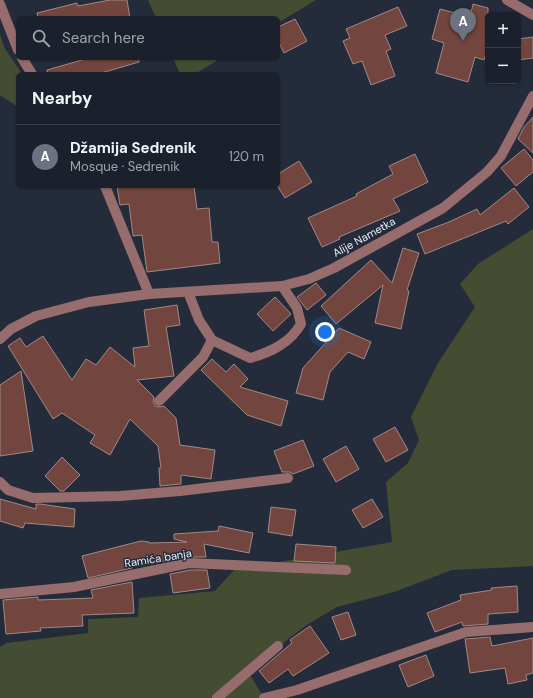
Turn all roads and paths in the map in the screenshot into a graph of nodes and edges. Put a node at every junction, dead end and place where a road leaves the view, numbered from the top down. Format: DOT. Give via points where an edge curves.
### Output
graph roads {
  1 [pos="507,0"];
  2 [pos="0,4"];
  3 [pos="533,15"];
  4 [pos="16,45"];
  5 [pos="23,60"];
  6 [pos="31,72"];
  7 [pos="533,96"];
  8 [pos="106,188"];
  9 [pos="282,286"];
  10 [pos="188,292"];
  11 [pos="149,294"];
  12 [pos="0,339"];
  13 [pos="212,340"];
  14 [pos="159,401"];
  15 [pos="288,478"];
  16 [pos="0,482"];
  17 [pos="346,570"];
  18 [pos="0,594"];
  19 [pos="533,627"];
  20 [pos="278,646"];
  21 [pos="217,698"];
  22 [pos="264,698"];
  1 -- 3 [label="street"];
  2 -- 4 [label="street"];
  5 -- 6 [label="street"];
  7 -- 9 [label="street, Alije Nametka" via="501,156 487,172 443,208 334,268 309,279"];
  8 -- 11 [label="street"];
  9 -- 10 [label="street, Alije Nametka"];
  9 -- 13 [label="street" via="297,308 301,324 295,335 268,353 250,358"];
  10 -- 11 [label="street, Alije Nametka"];
  10 -- 13 [label="street" via="199,320"];
  11 -- 12 [label="street, Alije Nametka" via="90,302 36,316 11,329"];
  13 -- 14 [label="street" via="203,357"];
  15 -- 16 [label="street" via="120,496 34,498 8,490"];
  17 -- 18 [label="street, Ramića banja" via="189,563 74,586"];
  19 -- 22 [label="street" via="466,632 297,690"];
  20 -- 21 [label="street"];
}
